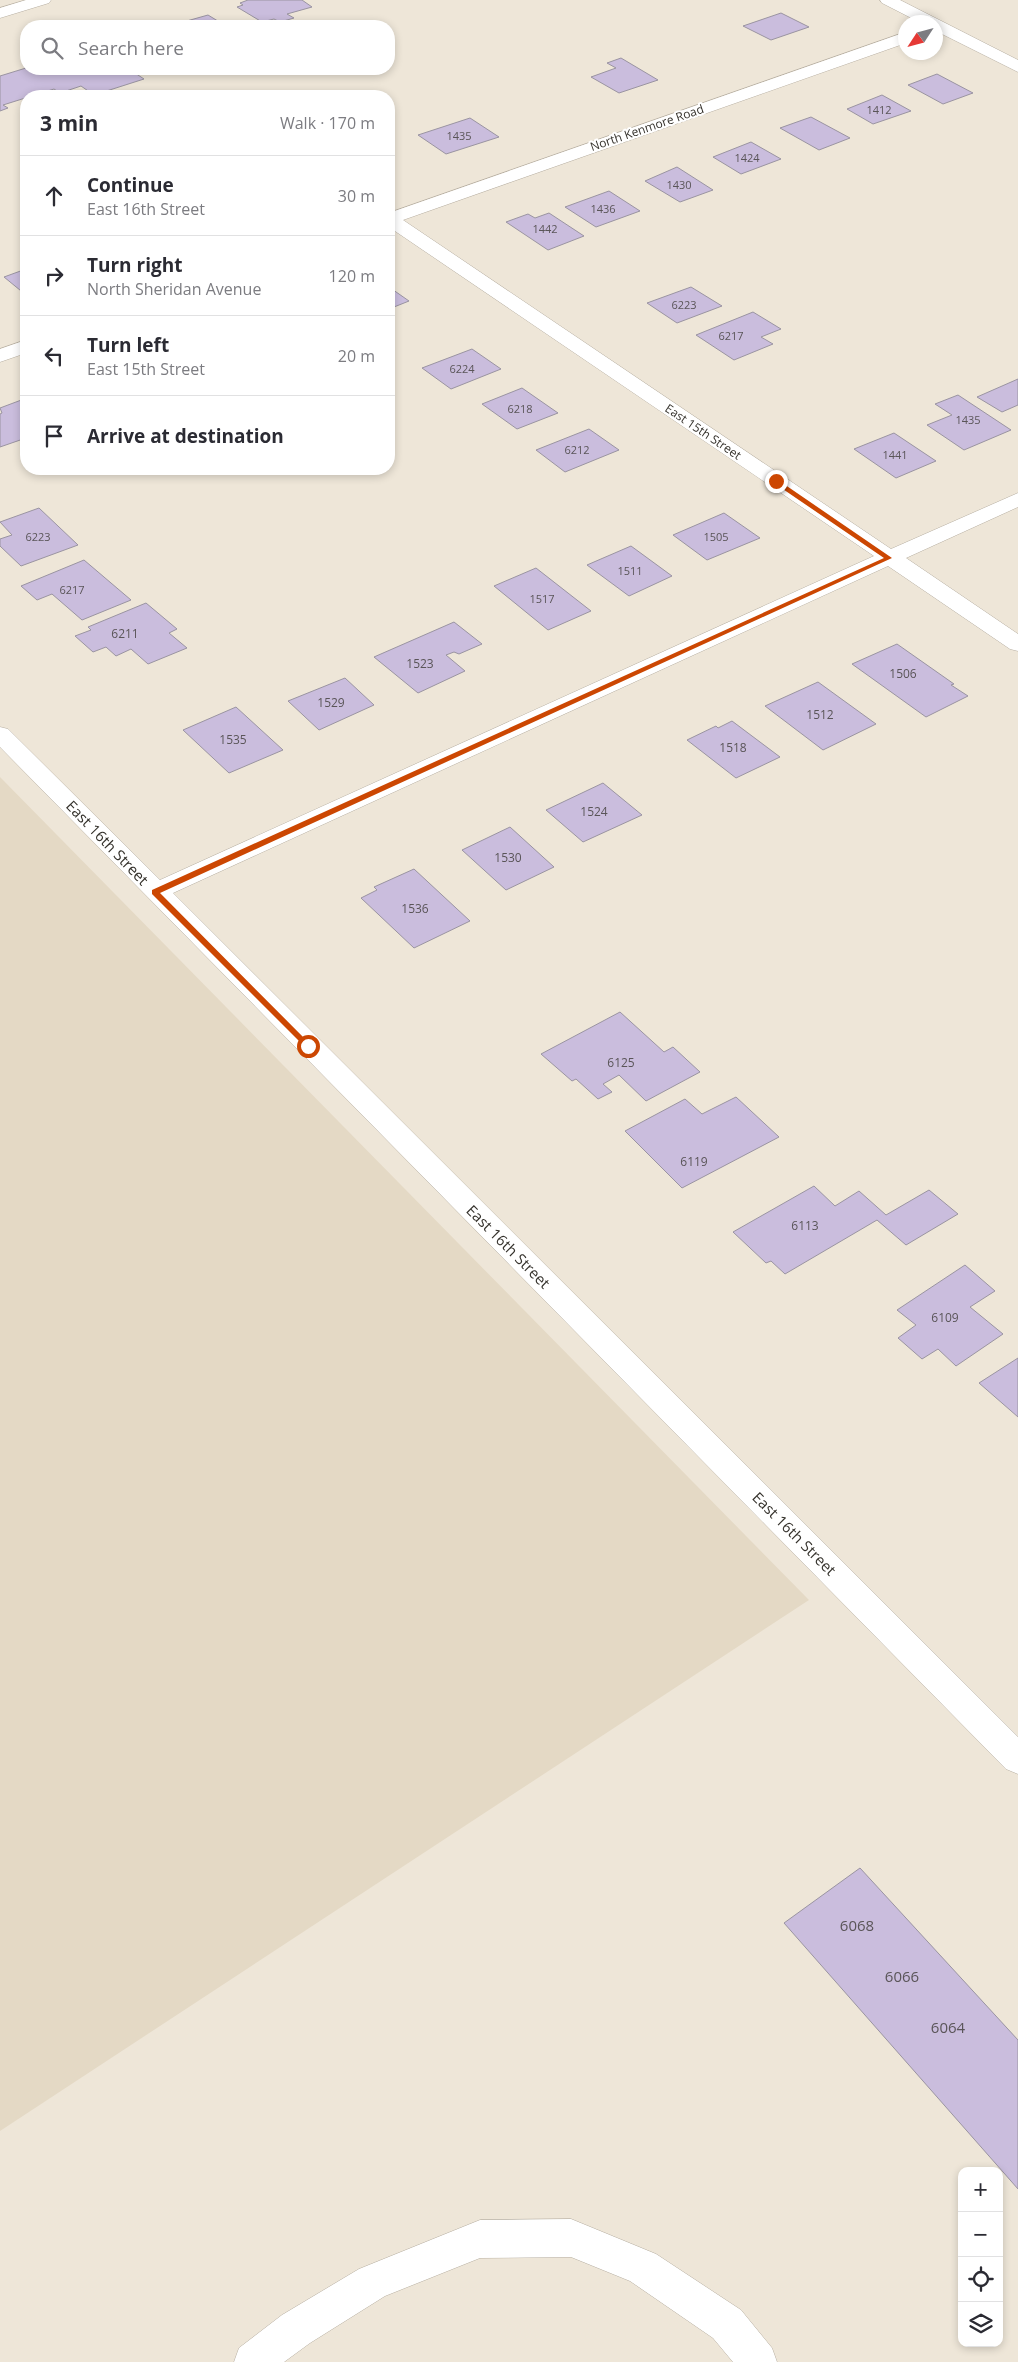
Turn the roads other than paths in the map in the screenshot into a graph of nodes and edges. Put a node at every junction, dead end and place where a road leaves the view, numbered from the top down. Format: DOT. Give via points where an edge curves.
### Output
graph roads {
  1 [pos="43,0"];
  2 [pos="888,0"];
  3 [pos="0,13"];
  4 [pos="916,15"];
  5 [pos="943,29"];
  6 [pos="898,40"];
  7 [pos="1018,67"];
  8 [pos="395,217"];
  9 [pos="395,223"];
  10 [pos="20,348"];
  11 [pos="0,356"];
  12 [pos="1018,499"];
  13 [pos="889,558"];
  14 [pos="1018,644"];
  15 [pos="0,734"];
  16 [pos="155,892"];
  17 [pos="1018,1759"];
  18 [pos="253,2362"];
  19 [pos="758,2362"];
  1 -- 3 [label="street"];
  2 -- 4 [label="street"];
  5 -- 7 [label="street"];
  6 -- 8 [label="street, North Kenmore Road"];
  9 -- 13 [label="street, East 15th Street"];
  10 -- 11 [label="street"];
  12 -- 13 [label="street"];
  13 -- 14 [label="street, East 15th Street"];
  13 -- 16 [label="street"];
  15 -- 16 [label="street, East 16th Street"];
  16 -- 17 [label="street, East 16th Street"];
  18 -- 19 [label="street" via="296,2330 372,2282 471,2242 480,2239 571,2238 643,2267 727,2324"];
}
